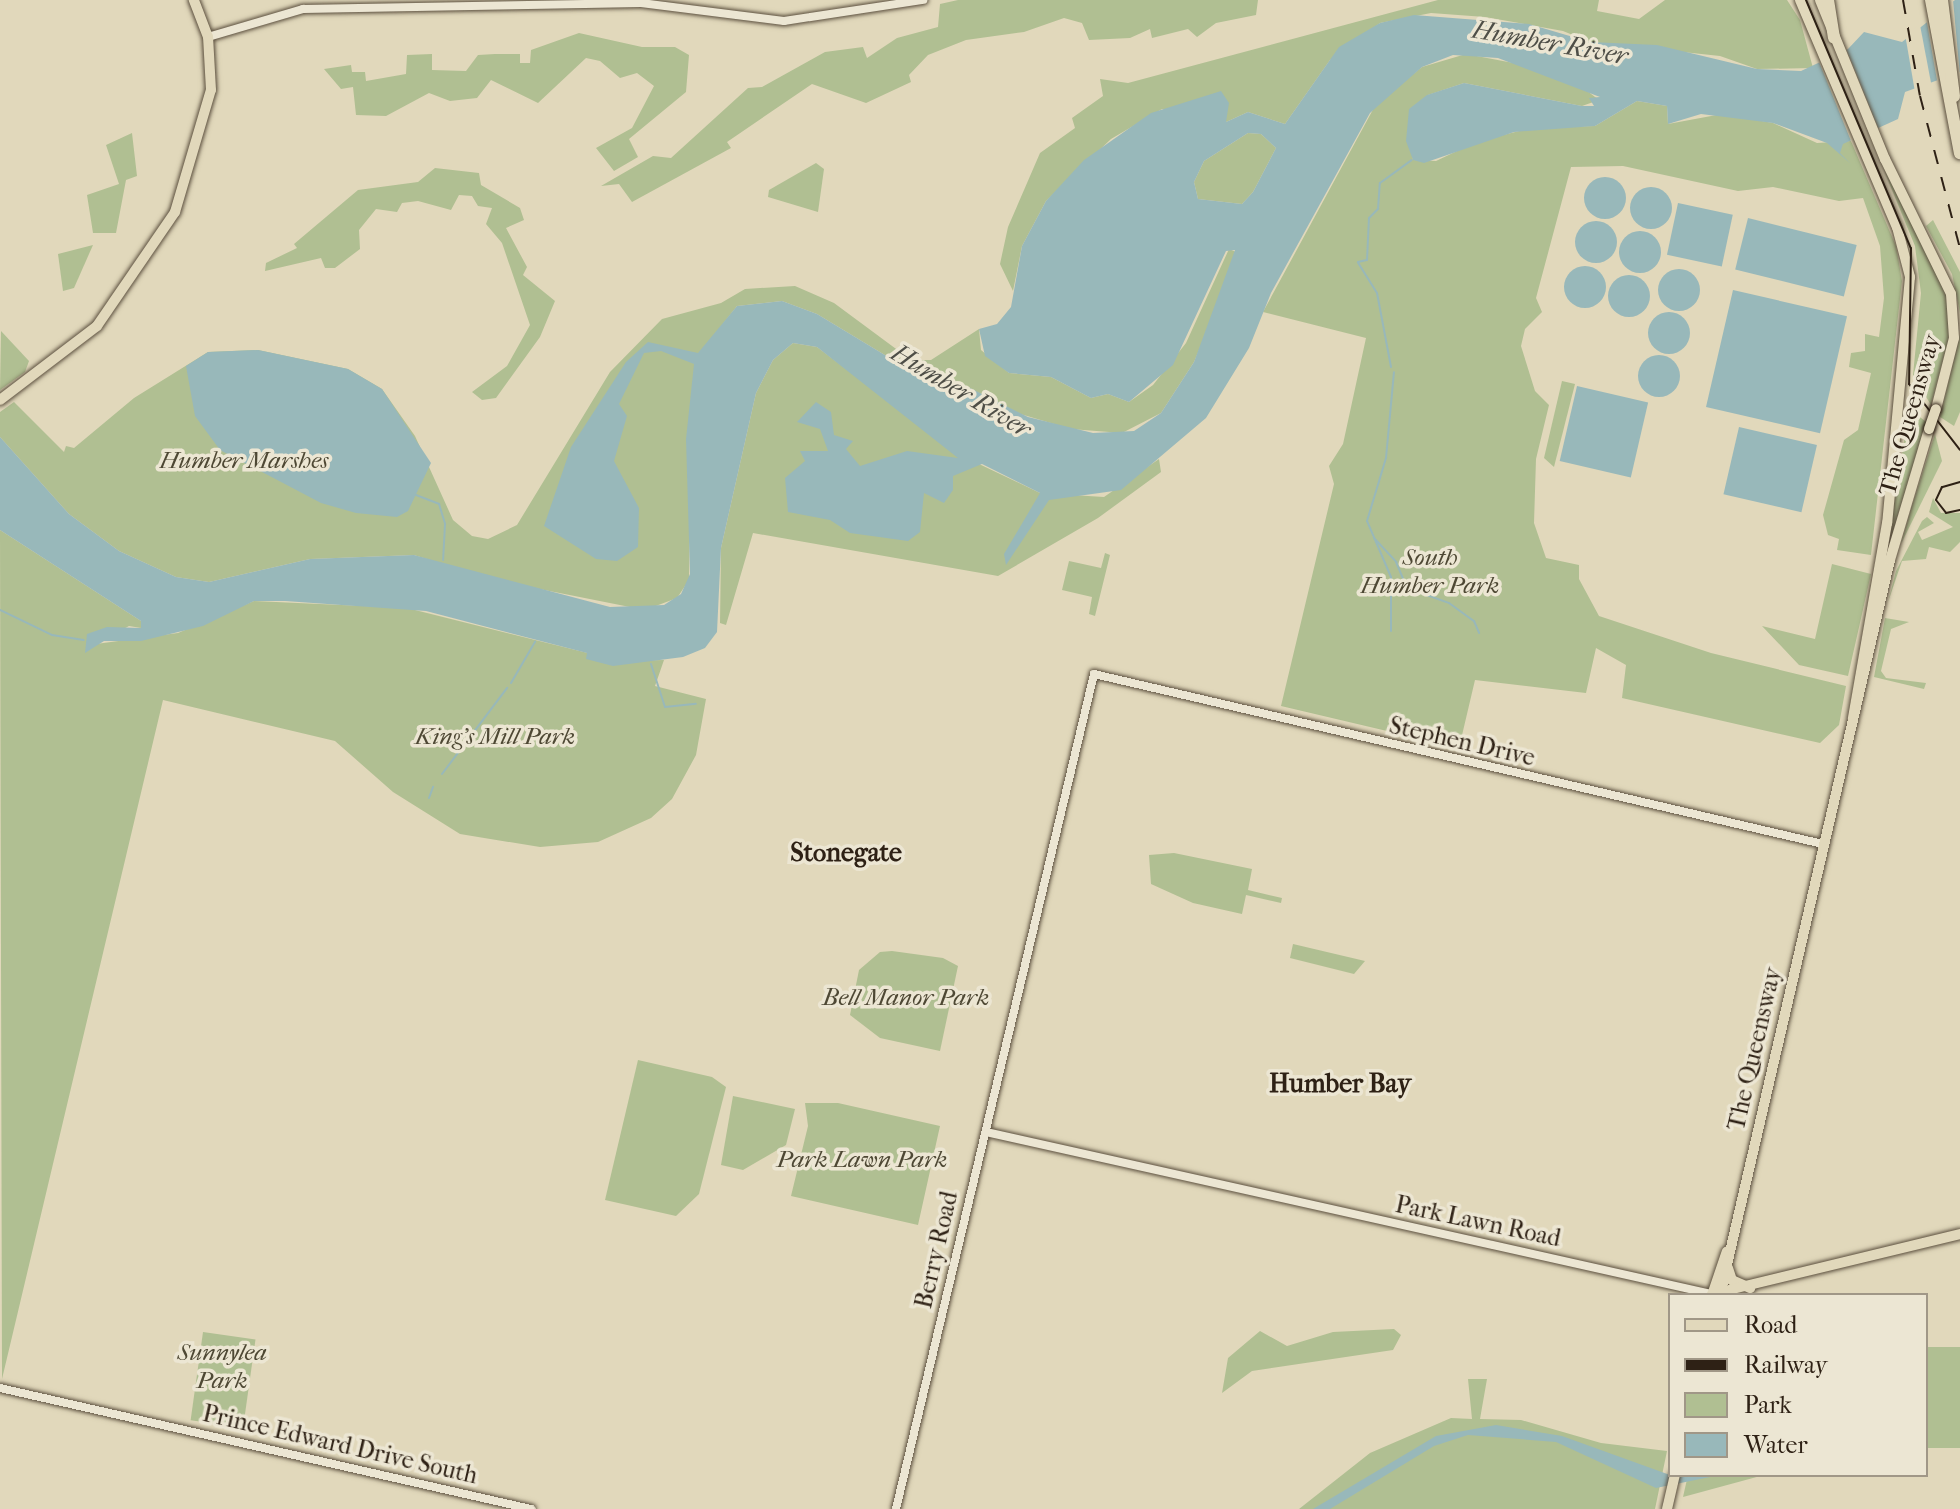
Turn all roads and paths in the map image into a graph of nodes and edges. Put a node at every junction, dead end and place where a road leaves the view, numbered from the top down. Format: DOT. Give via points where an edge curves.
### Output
graph roads {
  1 [pos="194,0"];
  2 [pos="923,0"];
  3 [pos="1800,0"];
  4 [pos="1820,0"];
  5 [pos="1828,0"];
  6 [pos="1931,0"];
  7 [pos="1942,0"];
  8 [pos="1949,0"];
  9 [pos="208,37"];
  10 [pos="1834,38"];
  11 [pos="1960,84"];
  12 [pos="1954,120"];
  13 [pos="1960,153"];
  14 [pos="2,399"];
  15 [pos="1094,674"];
  16 [pos="1853,718"];
  17 [pos="1823,844"];
  18 [pos="986,1132"];
  19 [pos="1960,1234"];
  20 [pos="1728,1250"];
  21 [pos="1729,1265"];
  22 [pos="1750,1288"];
  23 [pos="1711,1293"];
  24 [pos="1716,1293"];
  25 [pos="1716,1293"];
  26 [pos="1722,1293"];
  27 [pos="0,1388"];
  28 [pos="1675,1477"];
  29 [pos="1668,1508"];
  30 [pos="531,1509"];
  31 [pos="896,1509"];
  1 -- 9 [label="main road"];
  2 -- 9 [label="street" via="784,21 708,7 625,3 303,9"];
  3 -- 16 [label="main road, The Queensway" via="1872,166 1910,277 1887,523"];
  4 -- 10 [label="main road, The Queensway"];
  5 -- 10 [label="highway"];
  6 -- 12 [label="highway"];
  7 -- 12 [label="highway"];
  8 -- 11 [label="highway"];
  9 -- 14 [label="main road" via="211,90 175,212 97,326"];
  10 -- 16 [label="main road, The Queensway, bridge" via="1885,159 1940,261 1954,305 1952,351 1890,560"];
  12 -- 13 [label="highway"];
  15 -- 17 [label="street, Stephen Drive"];
  15 -- 18 [label="street, Berry Road"];
  16 -- 17 [label="main road, The Queensway"];
  17 -- 20 [label="main road, The Queensway"];
  18 -- 23 [label="street, Park Lawn Road"];
  18 -- 31 [label="street, Berry Road"];
  19 -- 22 [label="main road, Park Lawn Road"];
  20 -- 21 [label="main road, The Queensway"];
  20 -- 24 [label="main road, The Queensway"];
  21 -- 22 [label="main road" via="1732,1280"];
  21 -- 25 [label="main road, The Queensway"];
  22 -- 26 [label="main road, Park Lawn Road"];
  27 -- 30 [label="street, Prince Edward Drive South"];
  28 -- 29 [label="main road"];
}
